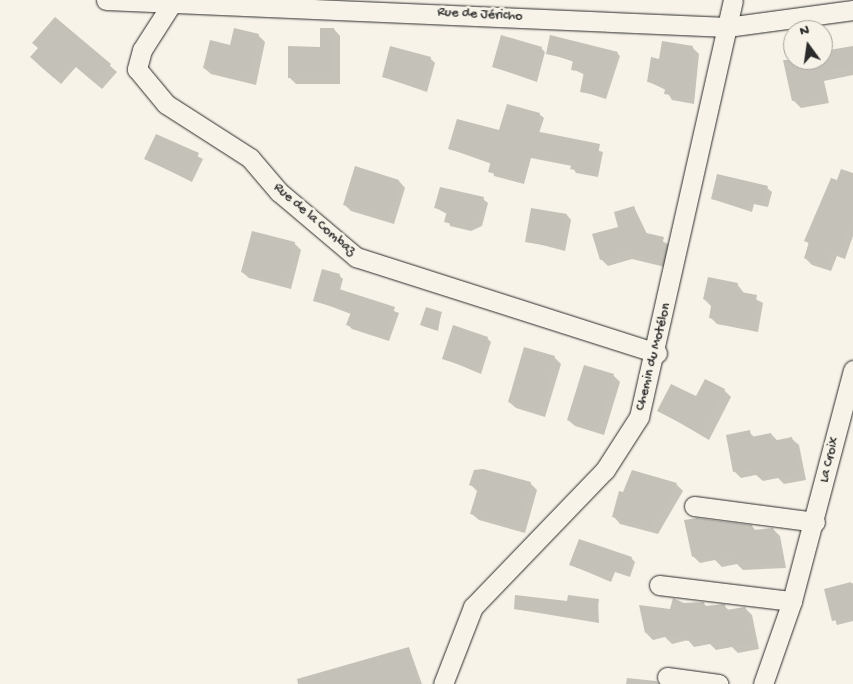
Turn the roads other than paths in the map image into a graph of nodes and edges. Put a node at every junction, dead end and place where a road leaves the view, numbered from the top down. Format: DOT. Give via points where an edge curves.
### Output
graph roads {
  1 [pos="106,0"];
  2 [pos="733,0"];
  3 [pos="174,1"];
  4 [pos="420,6"];
  5 [pos="853,10"];
  6 [pos="727,27"];
  7 [pos="657,353"];
  8 [pos="853,370"];
  9 [pos="694,506"];
  10 [pos="815,522"];
  11 [pos="659,585"];
  12 [pos="792,601"];
  13 [pos="667,677"];
  14 [pos="443,684"];
  15 [pos="719,684"];
  16 [pos="763,684"];
  1 -- 3 [label="street, Rue de Jéricho"];
  2 -- 6 [label="street"];
  3 -- 4 [label="street, Rue de Jéricho"];
  3 -- 7 [label="street, Rue de la Combaz" via="142,50 137,69 166,104 250,158 279,192 356,257"];
  4 -- 6 [label="street, Rue de Jéricho"];
  5 -- 6 [label="street, Rue de Jéricho"];
  6 -- 7 [label="street, Chemin du Motélon"];
  7 -- 14 [label="street, Chemin du Motélon" via="639,417 605,470 473,607"];
  8 -- 10 [label="street, La Croix"];
  9 -- 10 [label="street"];
  10 -- 12 [label="street, La Croix"];
  11 -- 12 [label="street"];
  12 -- 16 [label="street, La Croix"];
  13 -- 15 [label="street"];
}
